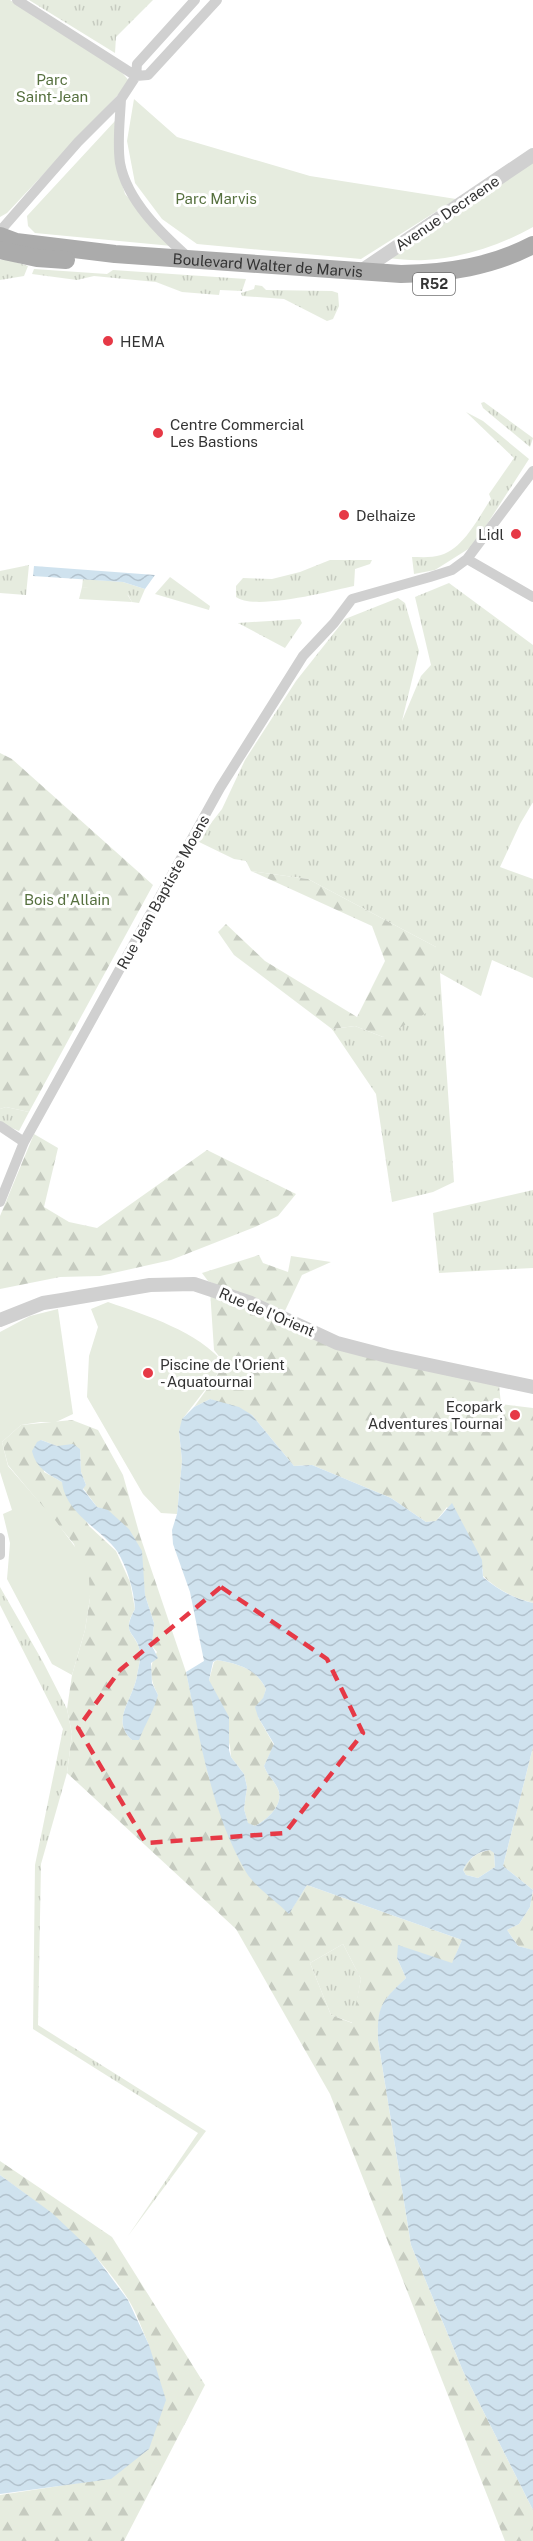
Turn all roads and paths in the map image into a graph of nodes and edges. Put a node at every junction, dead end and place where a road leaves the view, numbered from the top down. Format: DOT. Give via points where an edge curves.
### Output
graph roads {
  1 [pos="17,0"];
  2 [pos="195,0"];
  3 [pos="217,0"];
  4 [pos="183,14"];
  5 [pos="195,27"];
  6 [pos="136,76"];
  7 [pos="121,99"];
  8 [pos="533,155"];
  9 [pos="0,231"];
  10 [pos="0,236"];
  11 [pos="533,245"];
  12 [pos="0,250"];
  13 [pos="533,256"];
  14 [pos="189,258"];
  15 [pos="361,271"];
  16 [pos="533,471"];
  17 [pos="467,559"];
  18 [pos="533,597"];
  19 [pos="0,1126"];
  20 [pos="24,1142"];
  21 [pos="0,1202"];
  22 [pos="0,1320"];
  23 [pos="533,1387"];
  24 [pos="0,1538"];
  25 [pos="0,1555"];
  1 -- 6 [label="street"];
  2 -- 4 [label="street"];
  3 -- 5 [label="street"];
  4 -- 5 [label="street"];
  4 -- 6 [label="street" via="137,64"];
  5 -- 6 [label="street" via="148,75"];
  6 -- 7 [label="street"];
  7 -- 9 [label="street"];
  7 -- 14 [label="street" via="120,162 124,178 144,213"];
  8 -- 15 [label="street, Avenue Decraene"];
  10 -- 14 [label="main road, Boulevard Walter de Marvis / R52" via="16,242 115,254"];
  11 -- 15 [label="main road, Boulevard Walter de Marvis / R52" via="504,259 441,273"];
  12 -- 13 [label="main road, Boulevard Walter de Marvis / R52" via="37,258 392,284 442,284 506,268"];
  14 -- 15 [label="main road, Boulevard Walter de Marvis / R52"];
  16 -- 17 [label="street"];
  17 -- 18 [label="street"];
  17 -- 20 [label="street, Rue Jean Baptiste Moens" via="430,578 351,599 303,656 220,788"];
  19 -- 20 [label="street"];
  20 -- 21 [label="street, Rue Jean Baptiste Moens"];
  22 -- 23 [label="street, Rue de l'Orient" via="43,1303 150,1285 194,1284 251,1303 337,1344"];
  24 -- 25 [label="street"];
}
